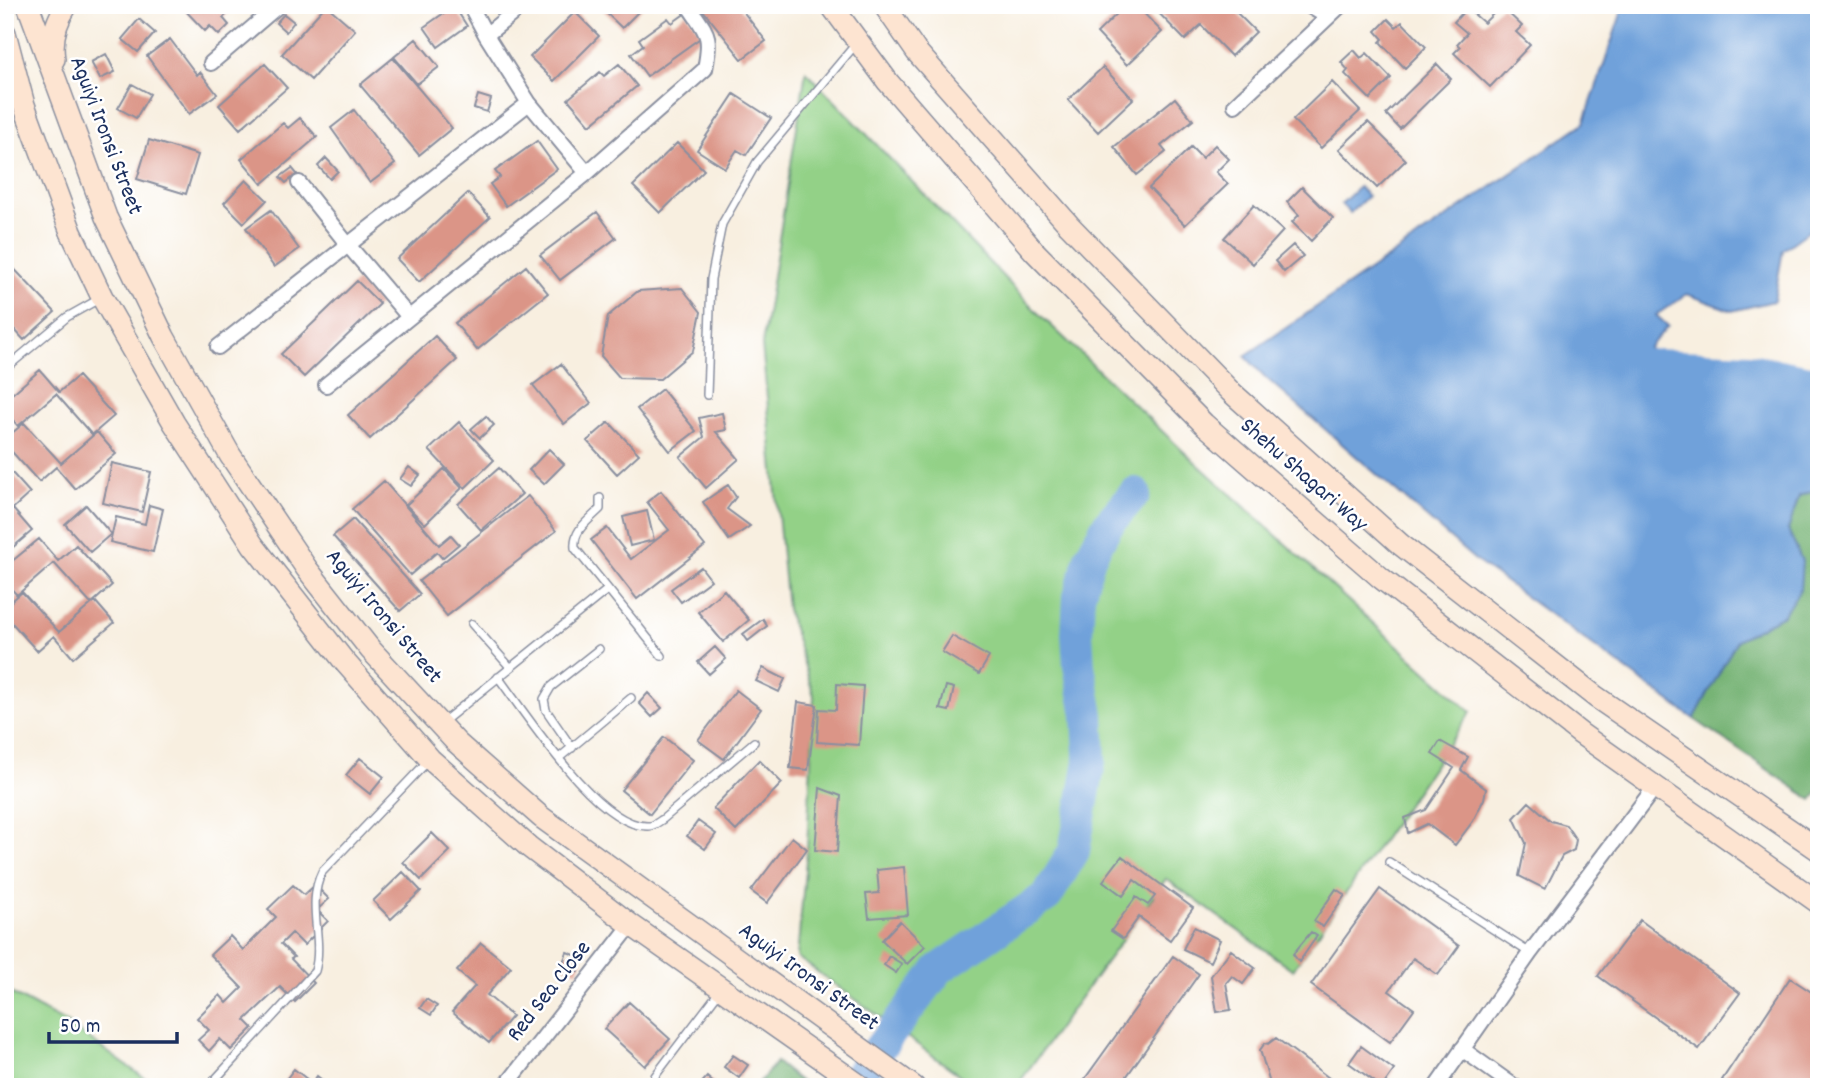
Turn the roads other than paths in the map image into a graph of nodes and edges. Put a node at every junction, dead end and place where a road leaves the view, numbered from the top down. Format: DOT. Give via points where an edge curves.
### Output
graph roads {
  1 [pos="54,5"];
  2 [pos="67,5"];
  3 [pos="279,5"];
  4 [pos="470,5"];
  5 [pos="523,5"];
  6 [pos="688,5"];
  7 [pos="831,5"];
  8 [pos="884,5"];
  9 [pos="1308,5"];
  10 [pos="1341,5"];
  11 [pos="31,13"];
  12 [pos="1328,18"];
  13 [pos="486,35"];
  14 [pos="6,36"];
  15 [pos="858,42"];
  16 [pos="211,63"];
  17 [pos="59,92"];
  18 [pos="5,93"];
  19 [pos="529,103"];
  20 [pos="1235,104"];
  21 [pos="24,105"];
  22 [pos="587,173"];
  23 [pos="299,183"];
  24 [pos="348,245"];
  25 [pos="102,297"];
  26 [pos="409,317"];
  27 [pos="218,347"];
  28 [pos="5,369"];
  29 [pos="326,385"];
  30 [pos="708,395"];
  31 [pos="600,498"];
  32 [pos="607,590"];
  33 [pos="472,624"];
  34 [pos="599,649"];
  35 [pos="662,656"];
  36 [pos="510,667"];
  37 [pos="498,677"];
  38 [pos="631,698"];
  39 [pos="440,725"];
  40 [pos="754,742"];
  41 [pos="572,748"];
  42 [pos="559,758"];
  43 [pos="430,759"];
  44 [pos="1655,787"];
  45 [pos="1819,850"];
  46 [pos="1389,862"];
  47 [pos="1819,903"];
  48 [pos="631,925"];
  49 [pos="1530,953"];
  50 [pos="722,988"];
  51 [pos="1462,1049"];
  52 [pos="655,1076"];
  53 [pos="211,1084"];
  54 [pos="505,1087"];
  55 [pos="862,1087"];
  56 [pos="914,1087"];
  57 [pos="1436,1087"];
  58 [pos="1515,1087"];
  1 -- 11 [label="main road"];
  2 -- 17 [label="main road" via="55,29 52,50"];
  3 -- 16 [label="street"];
  4 -- 13 [label="street"];
  5 -- 13 [label="street"];
  6 -- 22 [label="street" via="708,36 705,69"];
  7 -- 15 [label="main road, Shehu Shagari Way"];
  8 -- 45 [label="main road, Shehu Shagari Way" via="916,51 1069,225 1240,400 1443,578 1596,696"];
  9 -- 12 [label="street"];
  10 -- 12 [label="street"];
  11 -- 14 [label="main road"];
  11 -- 17 [label="main road, Aguiyi Ironsi Street"];
  12 -- 20 [label="street"];
  13 -- 19 [label="street"];
  14 -- 21 [label="main road"];
  15 -- 30 [label="lane" via="757,162 722,224 711,279"];
  15 -- 44 [label="main road, Shehu Shagari Way" via="1034,251 1204,424 1381,578"];
  17 -- 39 [label="main road, Aguiyi Ironsi Street" via="106,217 164,337 230,455 307,569 370,649"];
  18 -- 21 [label="main road"];
  19 -- 22 [label="street"];
  19 -- 24 [label="street"];
  21 -- 25 [label="main road" via="71,232"];
  22 -- 26 [label="street"];
  23 -- 24 [label="street"];
  24 -- 26 [label="street"];
  24 -- 27 [label="street"];
  25 -- 28 [label="lane" via="67,317"];
  25 -- 43 [label="main road" via="174,423 253,545 344,661"];
  26 -- 29 [label="street"];
  31 -- 32 [label="lane" via="600,509 574,540 575,548"];
  32 -- 35 [label="lane"];
  32 -- 36 [label="lane"];
  33 -- 36 [label="lane"];
  34 -- 41 [label="lane" via="551,687 544,699 546,710"];
  36 -- 37 [label="lane"];
  37 -- 39 [label="lane"];
  37 -- 42 [label="lane"];
  38 -- 41 [label="lane"];
  39 -- 56 [label="main road, Aguiyi Ironsi Street" via="541,817"];
  40 -- 42 [label="lane" via="651,826 611,812"];
  41 -- 42 [label="lane"];
  43 -- 48 [label="main road" via="529,847"];
  43 -- 53 [label="lane" via="323,872 314,900 316,971"];
  44 -- 47 [label="main road, Shehu Shagari Way"];
  44 -- 49 [label="street"];
  46 -- 49 [label="lane"];
  48 -- 50 [label="main road"];
  48 -- 54 [label="street, Red Sea Close"];
  49 -- 51 [label="street"];
  50 -- 52 [label="lane"];
  50 -- 55 [label="main road"];
  51 -- 57 [label="street"];
  51 -- 58 [label="street"];
}
